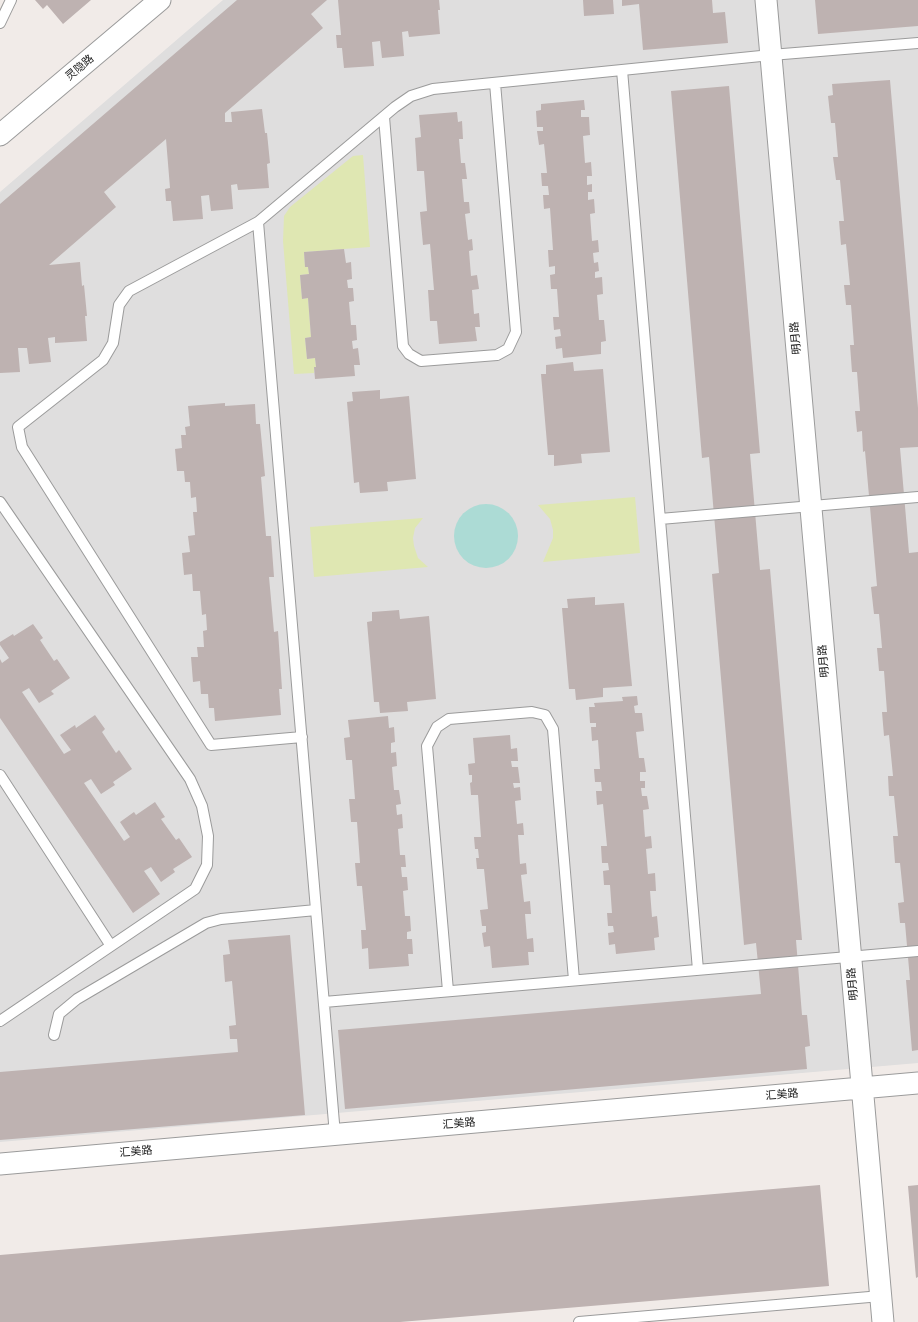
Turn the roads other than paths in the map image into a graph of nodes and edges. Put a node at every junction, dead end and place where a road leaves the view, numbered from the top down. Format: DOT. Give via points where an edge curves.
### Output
graph roads {
  1 [pos="11,0"];
  2 [pos="160,0"];
  3 [pos="766,0"];
  4 [pos="0,23"];
  5 [pos="918,43"];
  6 [pos="771,55"];
  7 [pos="622,70"];
  8 [pos="495,83"];
  9 [pos="384,117"];
  10 [pos="0,135"];
  11 [pos="258,222"];
  12 [pos="918,497"];
  13 [pos="0,502"];
  14 [pos="811,506"];
  15 [pos="660,519"];
  16 [pos="302,737"];
  17 [pos="0,775"];
  18 [pos="316,910"];
  19 [pos="111,946"];
  20 [pos="918,951"];
  21 [pos="851,957"];
  22 [pos="698,970"];
  23 [pos="574,980"];
  24 [pos="448,991"];
  25 [pos="324,1002"];
  26 [pos="0,1021"];
  27 [pos="54,1035"];
  28 [pos="918,1083"];
  29 [pos="862,1088"];
  30 [pos="335,1135"];
  31 [pos="0,1164"];
  32 [pos="881,1296"];
  33 [pos="578,1322"];
  34 [pos="883,1322"];
  1 -- 4 [label="lane"];
  2 -- 10 [label="street, 灵隐路"];
  3 -- 6 [label="street, 明月路"];
  5 -- 6 [label="lane"];
  6 -- 7 [label="lane"];
  6 -- 14 [label="street, 明月路"];
  7 -- 8 [label="lane"];
  7 -- 15 [label="lane"];
  8 -- 9 [label="lane" via="434,89 411,96"];
  8 -- 9 [label="lane" via="516,332 508,349 497,355 421,361 409,354 403,346"];
  9 -- 11 [label="lane"];
  11 -- 16 [label="lane"];
  11 -- 16 [label="lane" via="129,291 119,305 113,343 102,360 18,427 22,447 211,745"];
  12 -- 14 [label="lane"];
  13 -- 19 [label="lane" via="190,779 202,806 208,836 207,865 195,889"];
  14 -- 15 [label="lane"];
  14 -- 21 [label="street, 明月路"];
  15 -- 22 [label="lane"];
  16 -- 18 [label="lane"];
  17 -- 19 [label="lane"];
  18 -- 25 [label="lane"];
  18 -- 27 [label="lane" via="222,919 206,923 77,999 59,1014"];
  19 -- 26 [label="lane"];
  20 -- 21 [label="lane"];
  21 -- 22 [label="lane"];
  21 -- 29 [label="street, 明月路"];
  22 -- 23 [label="lane"];
  23 -- 24 [label="lane"];
  23 -- 24 [label="lane" via="553,729 544,715 532,712 450,719 437,727 427,746"];
  24 -- 25 [label="lane"];
  25 -- 30 [label="lane"];
  28 -- 29 [label="street, 汇美路"];
  29 -- 30 [label="street, 汇美路"];
  29 -- 32 [label="street, 明月路"];
  30 -- 31 [label="street, 汇美路"];
  32 -- 33 [label="lane"];
  32 -- 34 [label="street, 明月路"];
}
